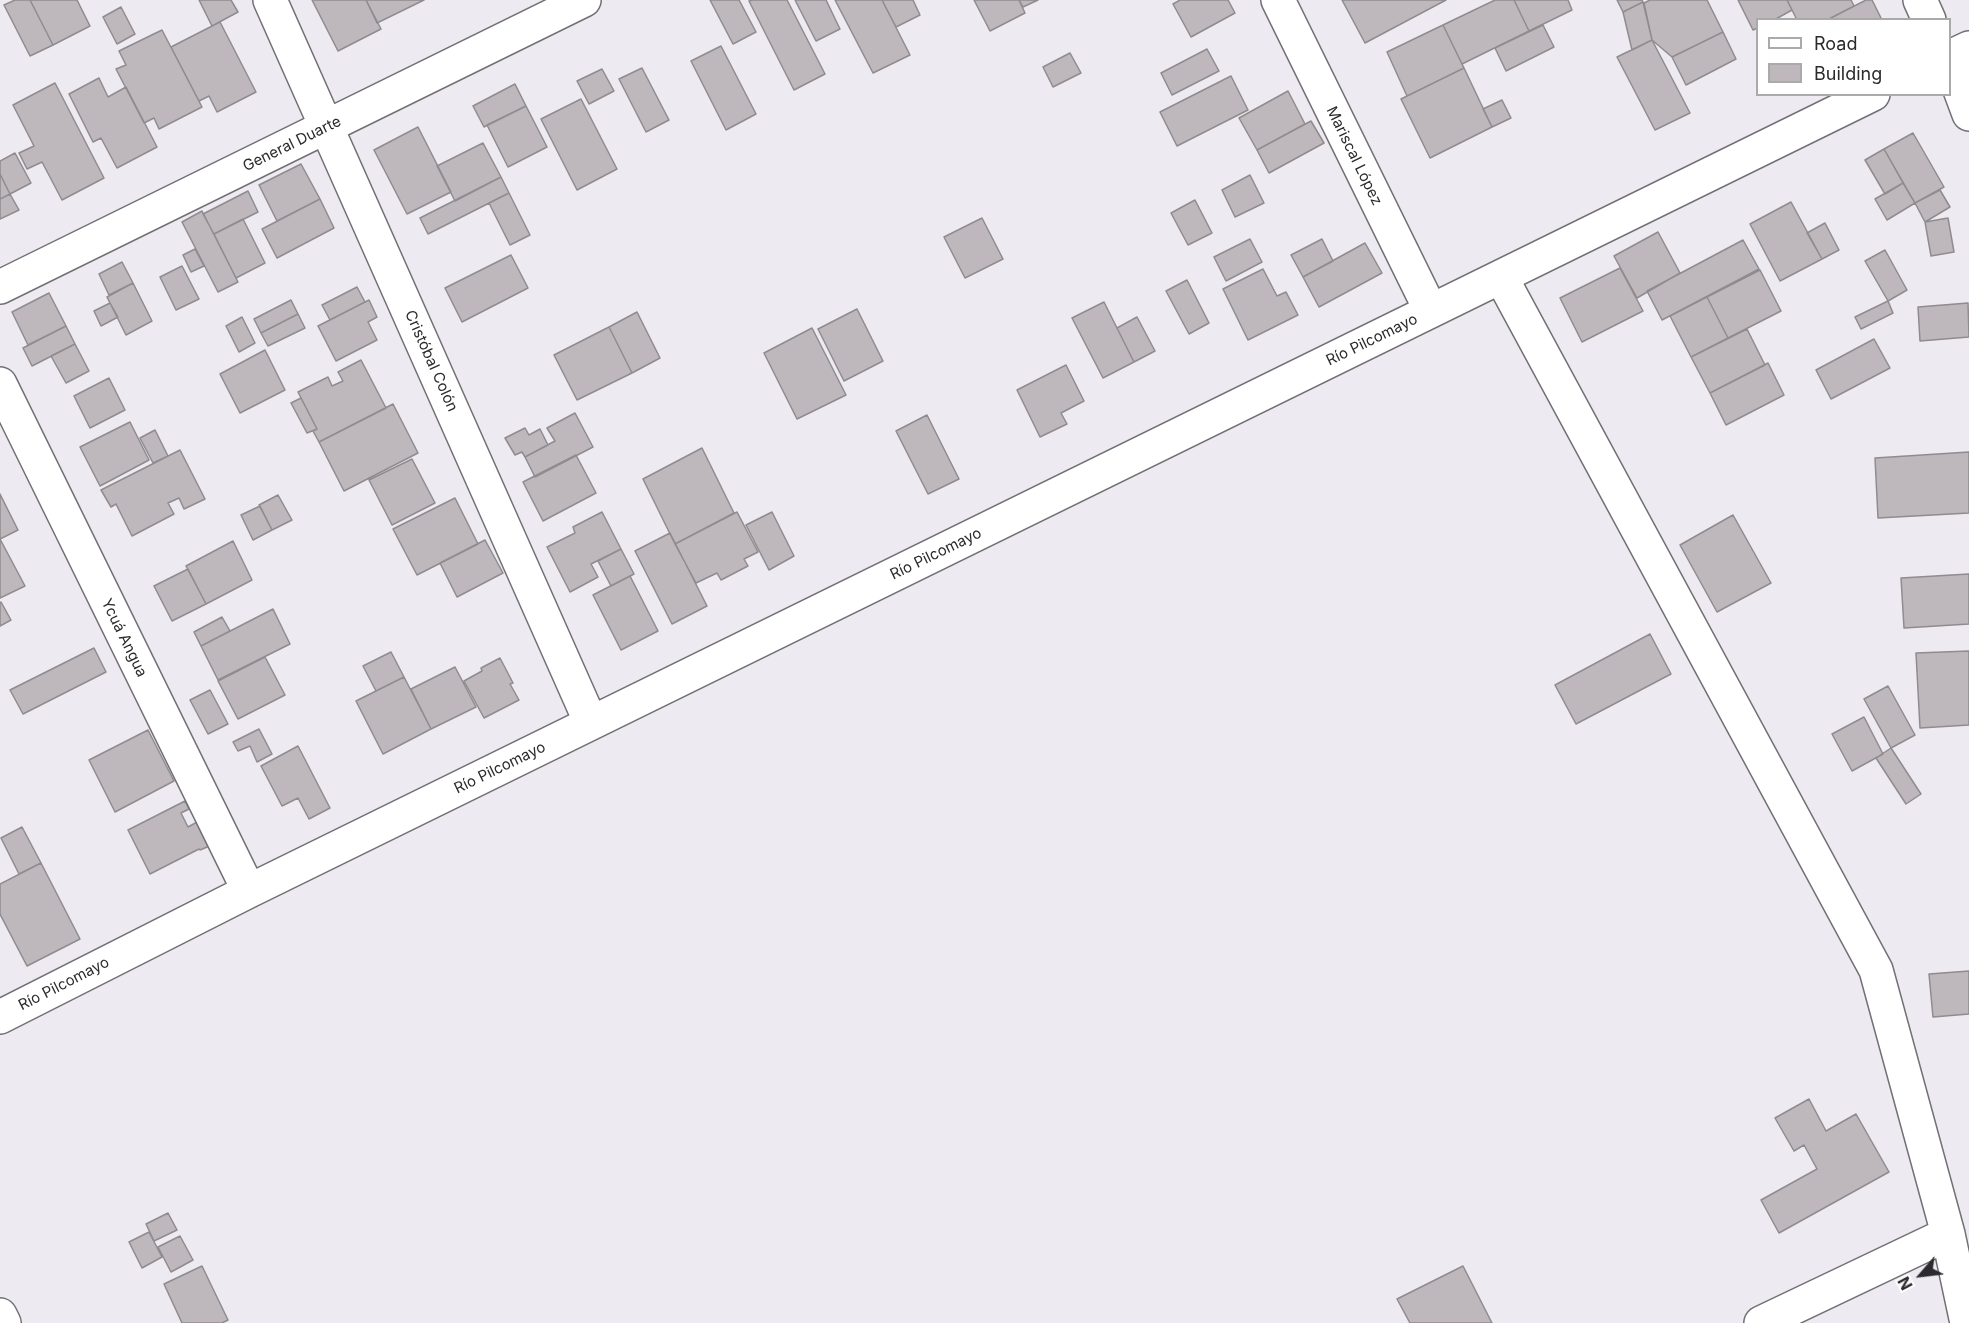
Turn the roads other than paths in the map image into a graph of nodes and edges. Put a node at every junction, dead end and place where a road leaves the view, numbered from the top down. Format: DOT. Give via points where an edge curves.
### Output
graph roads {
  1 [pos="270,0"];
  2 [pos="584,0"];
  3 [pos="1278,0"];
  4 [pos="1920,0"];
  5 [pos="1928,18"];
  6 [pos="1969,48"];
  7 [pos="1951,57"];
  8 [pos="1951,66"];
  9 [pos="1870,96"];
  10 [pos="1969,114"];
  11 [pos="327,126"];
  12 [pos="1501,277"];
  13 [pos="0,287"];
  14 [pos="1431,311"];
  15 [pos="0,384"];
  16 [pos="591,723"];
  17 [pos="249,891"];
  18 [pos="0,1017"];
  19 [pos="1948,1234"];
  20 [pos="0,1316"];
  21 [pos="4,1323"];
  22 [pos="1761,1323"];
  23 [pos="1967,1323"];
  1 -- 11 [label="street, Cristóbal Colón"];
  2 -- 11 [label="street, General Duarte"];
  3 -- 14 [label="street, Mariscal López"];
  4 -- 5 [label="street"];
  6 -- 7 [label="street"];
  8 -- 10 [label="street"];
  9 -- 12 [label="street, Río Pilcomayo"];
  11 -- 13 [label="street, General Duarte"];
  11 -- 16 [label="street, Cristóbal Colón"];
  12 -- 14 [label="street, Río Pilcomayo"];
  12 -- 19 [label="street" via="1876,970"];
  14 -- 16 [label="street, Río Pilcomayo"];
  15 -- 17 [label="street, Ycuá Angua"];
  16 -- 17 [label="street, Río Pilcomayo"];
  17 -- 18 [label="street, Río Pilcomayo"];
  19 -- 22 [label="street"];
  19 -- 23 [label="street"];
  20 -- 21 [label="street"];
}
